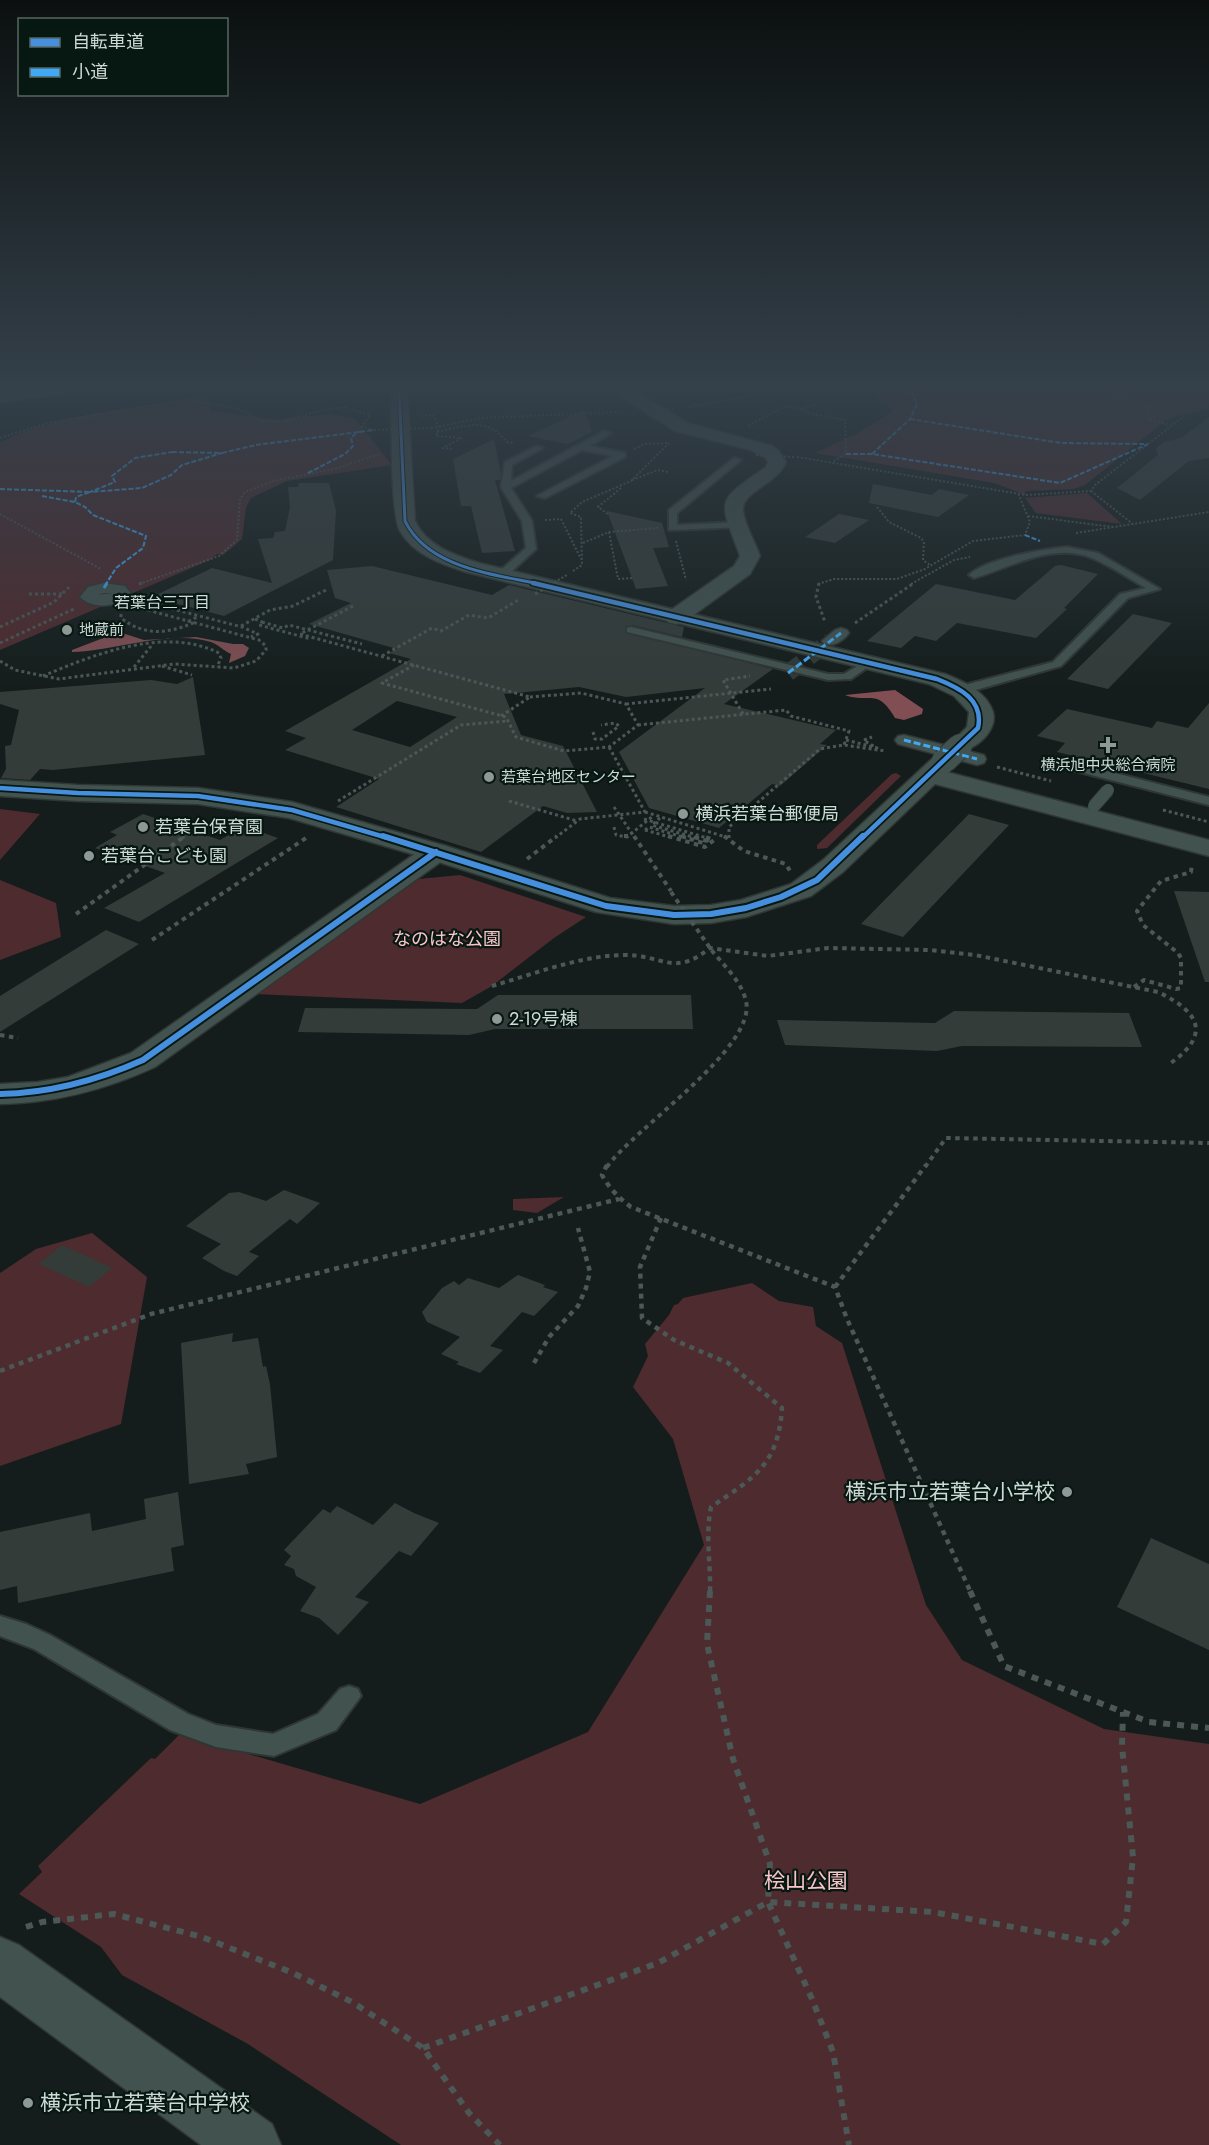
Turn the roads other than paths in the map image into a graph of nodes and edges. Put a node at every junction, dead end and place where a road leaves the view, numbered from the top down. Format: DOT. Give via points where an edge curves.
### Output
graph roads {
  1 [pos="404,488"];
  2 [pos="507,488"];
  3 [pos="557,488"];
  4 [pos="702,488"];
  5 [pos="748,488"];
  6 [pos="542,496"];
  7 [pos="740,525"];
  8 [pos="496,574"];
  9 [pos="974,575"];
  10 [pos="676,616"];
  11 [pos="631,630"];
  12 [pos="869,662"];
  13 [pos="961,690"];
  14 [pos="898,746"];
  15 [pos="953,760"];
  16 [pos="1056,762"];
  17 [pos="1119,778"];
  18 [pos="0,788"];
  19 [pos="1209,801"];
  20 [pos="1090,810"];
  21 [pos="436,852"];
  22 [pos="1198,853"];
  23 [pos="0,1094"];
  24 [pos="0,1626"];
  25 [pos="349,1696"];
  26 [pos="13,1945"];
  27 [pos="251,2145"];
  1 -- 8 [label="street" via="405,521 421,544 456,562"];
  2 -- 8 [label="lane" via="527,521 531,549 507,570"];
  3 -- 6 [label="lane"];
  4 -- 7 [label="lane" via="672,512 672,528"];
  5 -- 7 [label="street" via="737,496 732,510"];
  7 -- 10 [label="street" via="750,556 743,570"];
  8 -- 10 [label="street"];
  9 -- 13 [label="lane" via="1046,553 1070,550 1092,554 1155,590 1124,596 1057,664"];
  10 -- 12 [label="street"];
  11 -- 12 [label="lane" via="828,677 847,677"];
  12 -- 13 [label="street" via="931,677"];
  13 -- 15 [label="street" via="979,708 982,718"];
  14 -- 15 [label="street"];
  15 -- 20 [label="street"];
  15 -- 21 [label="street" via="817,880 746,908 674,915 606,906"];
  16 -- 17 [label="lane"];
  17 -- 19 [label="lane"];
  17 -- 20 [label="lane, bridge"];
  18 -- 21 [label="street" via="231,800 292,810"];
  20 -- 22 [label="street"];
  21 -- 23 [label="street" via="143,1060 104,1078 66,1089 27,1095"];
  24 -- 25 [label="lane" via="42,1642 179,1722 216,1736 274,1745 327,1722"];
  26 -- 27 [label="street"];
}
